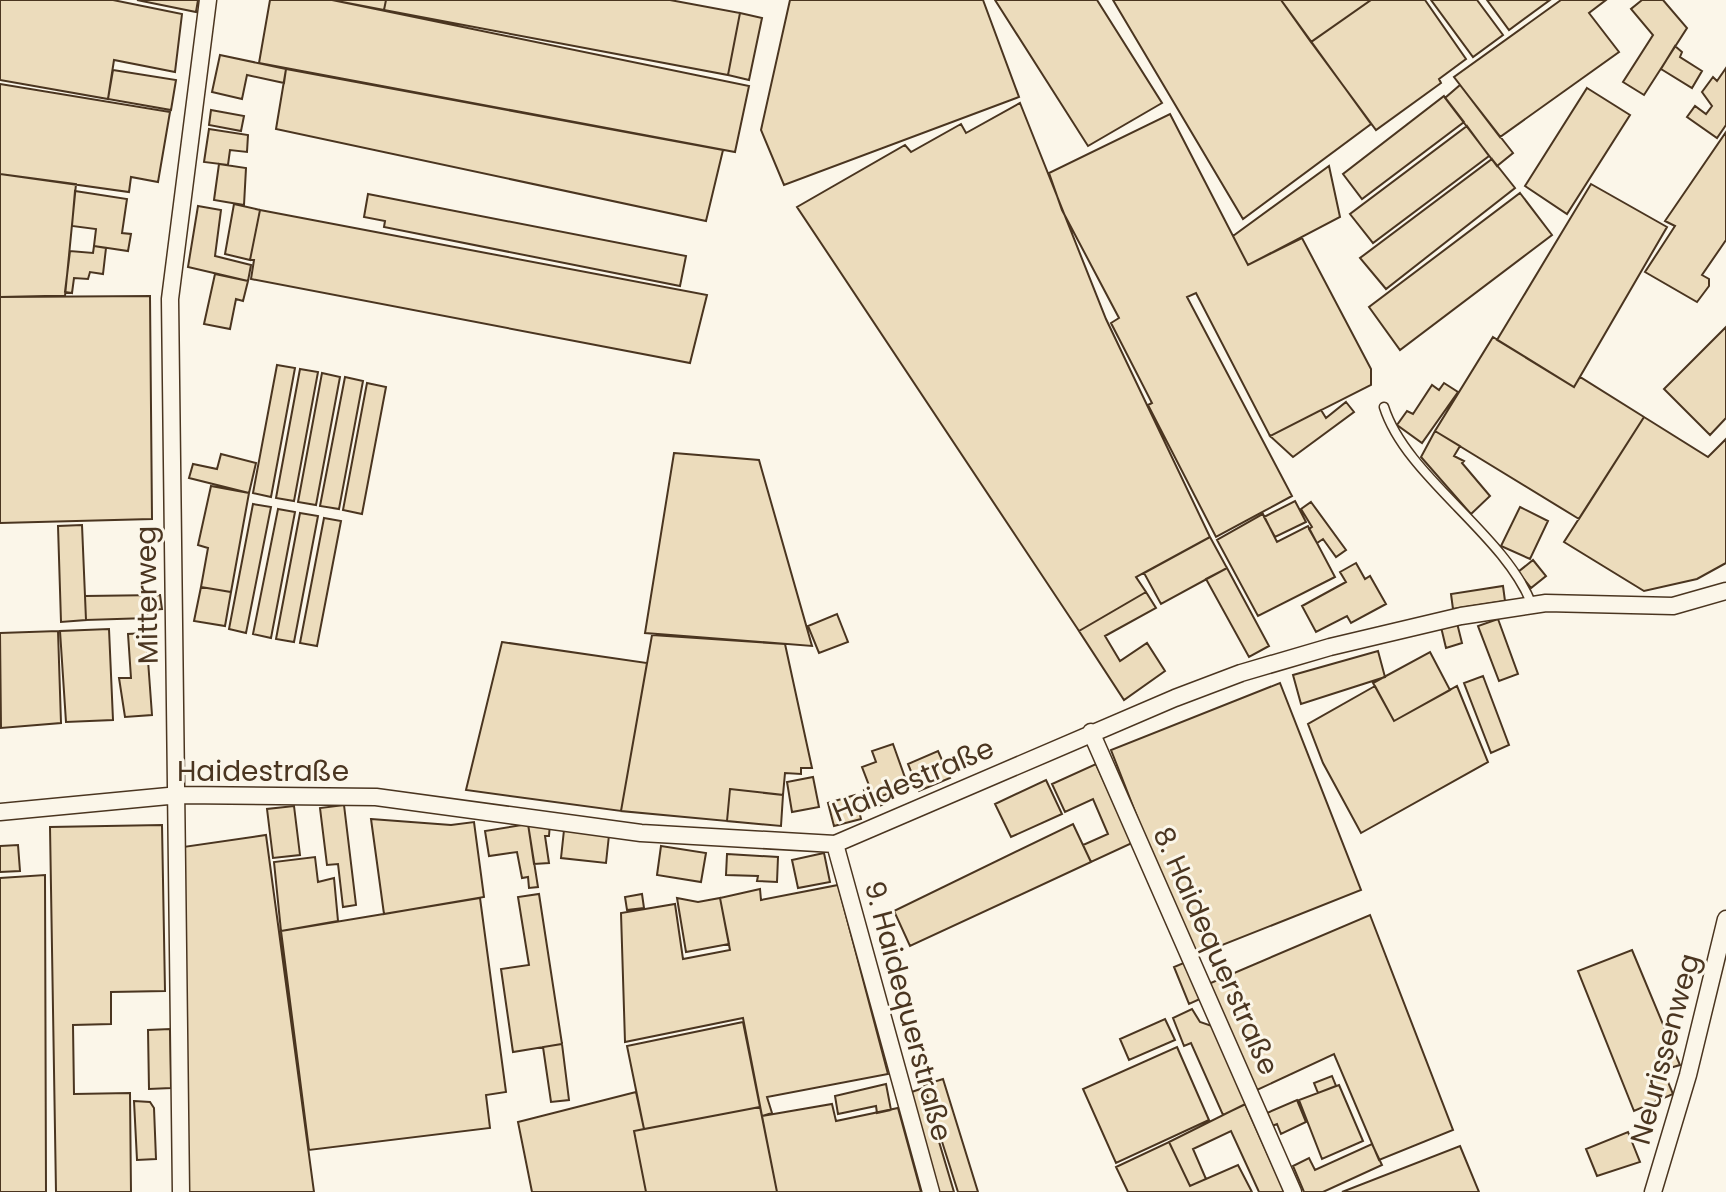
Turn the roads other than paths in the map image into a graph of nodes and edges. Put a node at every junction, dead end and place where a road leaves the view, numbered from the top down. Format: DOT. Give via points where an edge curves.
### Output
graph roads {
  1 [pos="208,0"];
  2 [pos="1384,407"];
  3 [pos="1726,591"];
  4 [pos="1532,605"];
  5 [pos="1091,732"];
  6 [pos="179,795"];
  7 [pos="0,812"];
  8 [pos="835,844"];
  9 [pos="1726,919"];
  10 [pos="181,1192"];
  11 [pos="931,1192"];
  12 [pos="1293,1192"];
  13 [pos="1653,1192"];
  1 -- 6 [label="street, Mitterweg" via="170,299"];
  2 -- 4 [label="lane" via="1396,433 1489,541"];
  3 -- 4 [label="street, Haidestraße" via="1673,606"];
  4 -- 5 [label="street, Haidestraße" via="1315,651 1241,673"];
  5 -- 8 [label="street, Haidestraße"];
  5 -- 12 [label="street, 8. Haidequerstraße"];
  6 -- 7 [label="street, Haidestraße"];
  6 -- 8 [label="street, Haidestraße" via="376,797 641,833"];
  6 -- 10 [label="street, Mitterweg"];
  8 -- 11 [label="street, 9. Haidequerstraße"];
  9 -- 13 [label="street, Neurissenweg"];
}
